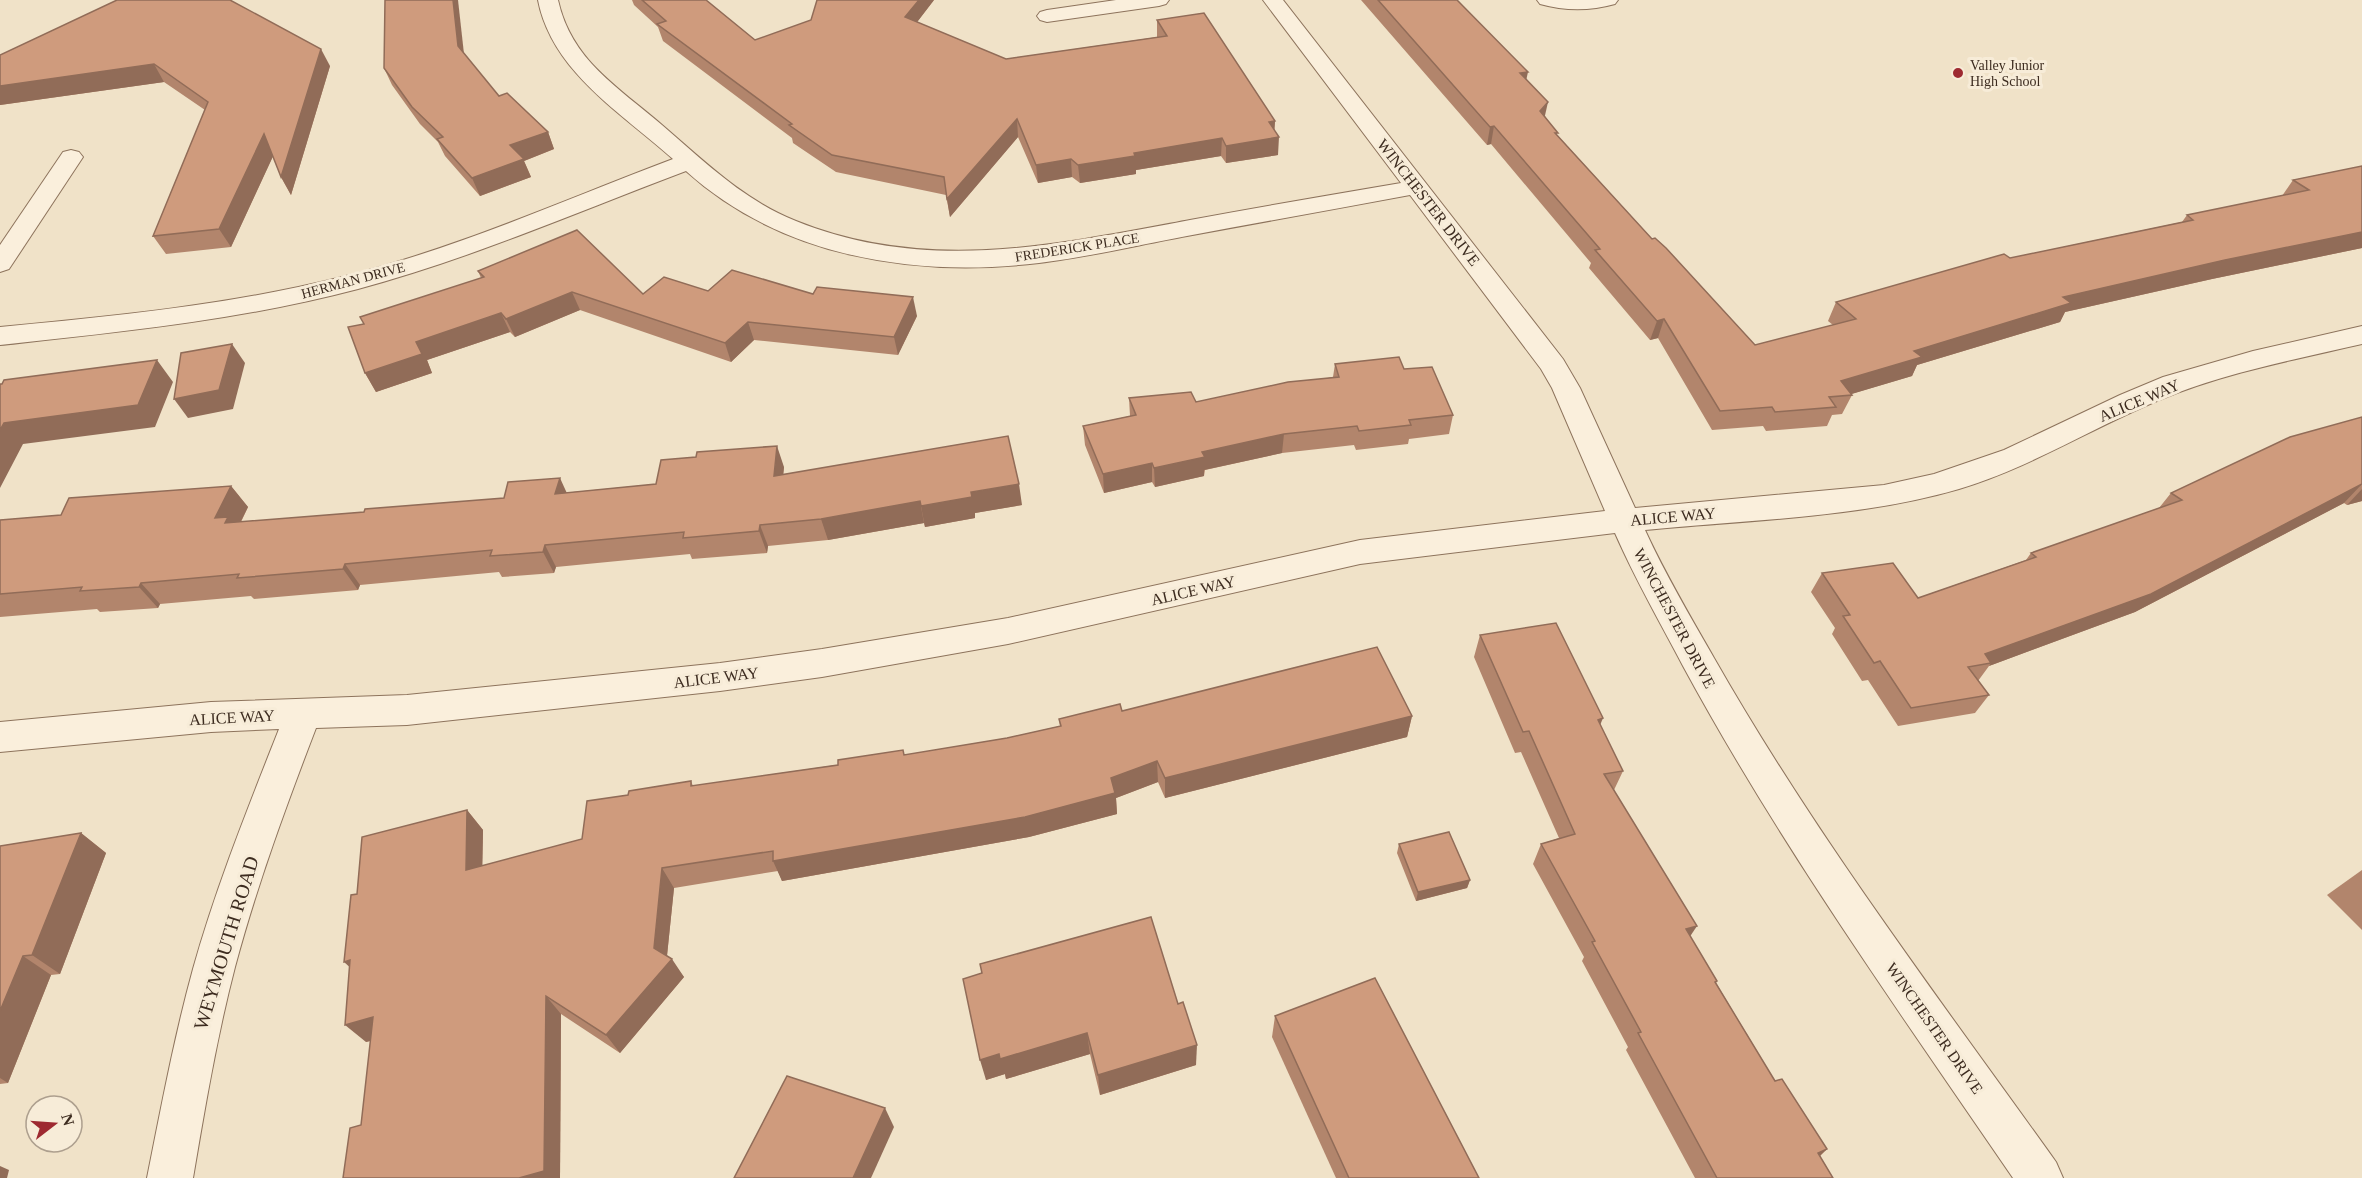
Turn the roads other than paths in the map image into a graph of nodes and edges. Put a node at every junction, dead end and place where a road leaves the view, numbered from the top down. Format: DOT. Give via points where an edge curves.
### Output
graph roads {
  1 [pos="548,0"];
  2 [pos="1159,0"];
  3 [pos="1273,0"];
  4 [pos="1546,0"];
  5 [pos="1608,0"];
  6 [pos="1047,16"];
  7 [pos="71,157"];
  8 [pos="690,161"];
  9 [pos="1416,187"];
  10 [pos="0,264"];
  11 [pos="2362,335"];
  12 [pos="0,336"];
  13 [pos="1624,520"];
  14 [pos="303,714"];
  15 [pos="0,737"];
  16 [pos="170,1178"];
  17 [pos="2040,1178"];
  1 -- 8 [label="street, FREDERICK PLACE" via="554,26 574,58"];
  2 -- 6 [label="street"];
  3 -- 9 [label="street, WINCHESTER DRIVE"];
  4 -- 5 [label="street" via="1575,4"];
  7 -- 10 [label="street"];
  8 -- 9 [label="street, FREDERICK PLACE" via="752,210 805,234 891,254 960,258 1040,255"];
  8 -- 12 [label="street, HERMAN DRIVE" via="442,255 344,284 222,310"];
  9 -- 13 [label="street, WINCHESTER DRIVE" via="1553,365"];
  11 -- 13 [label="street, ALICE WAY" via="2189,379 2147,394 2016,457 1918,490 1849,501"];
  13 -- 14 [label="street, ALICE WAY" via="1360,552 1020,628 822,663 407,710"];
  13 -- 17 [label="street, WINCHESTER DRIVE" via="1682,634 1780,801"];
  14 -- 15 [label="street, ALICE WAY" via="211,717"];
  14 -- 16 [label="street, WEYMOUTH ROAD" via="215,968"];
}
